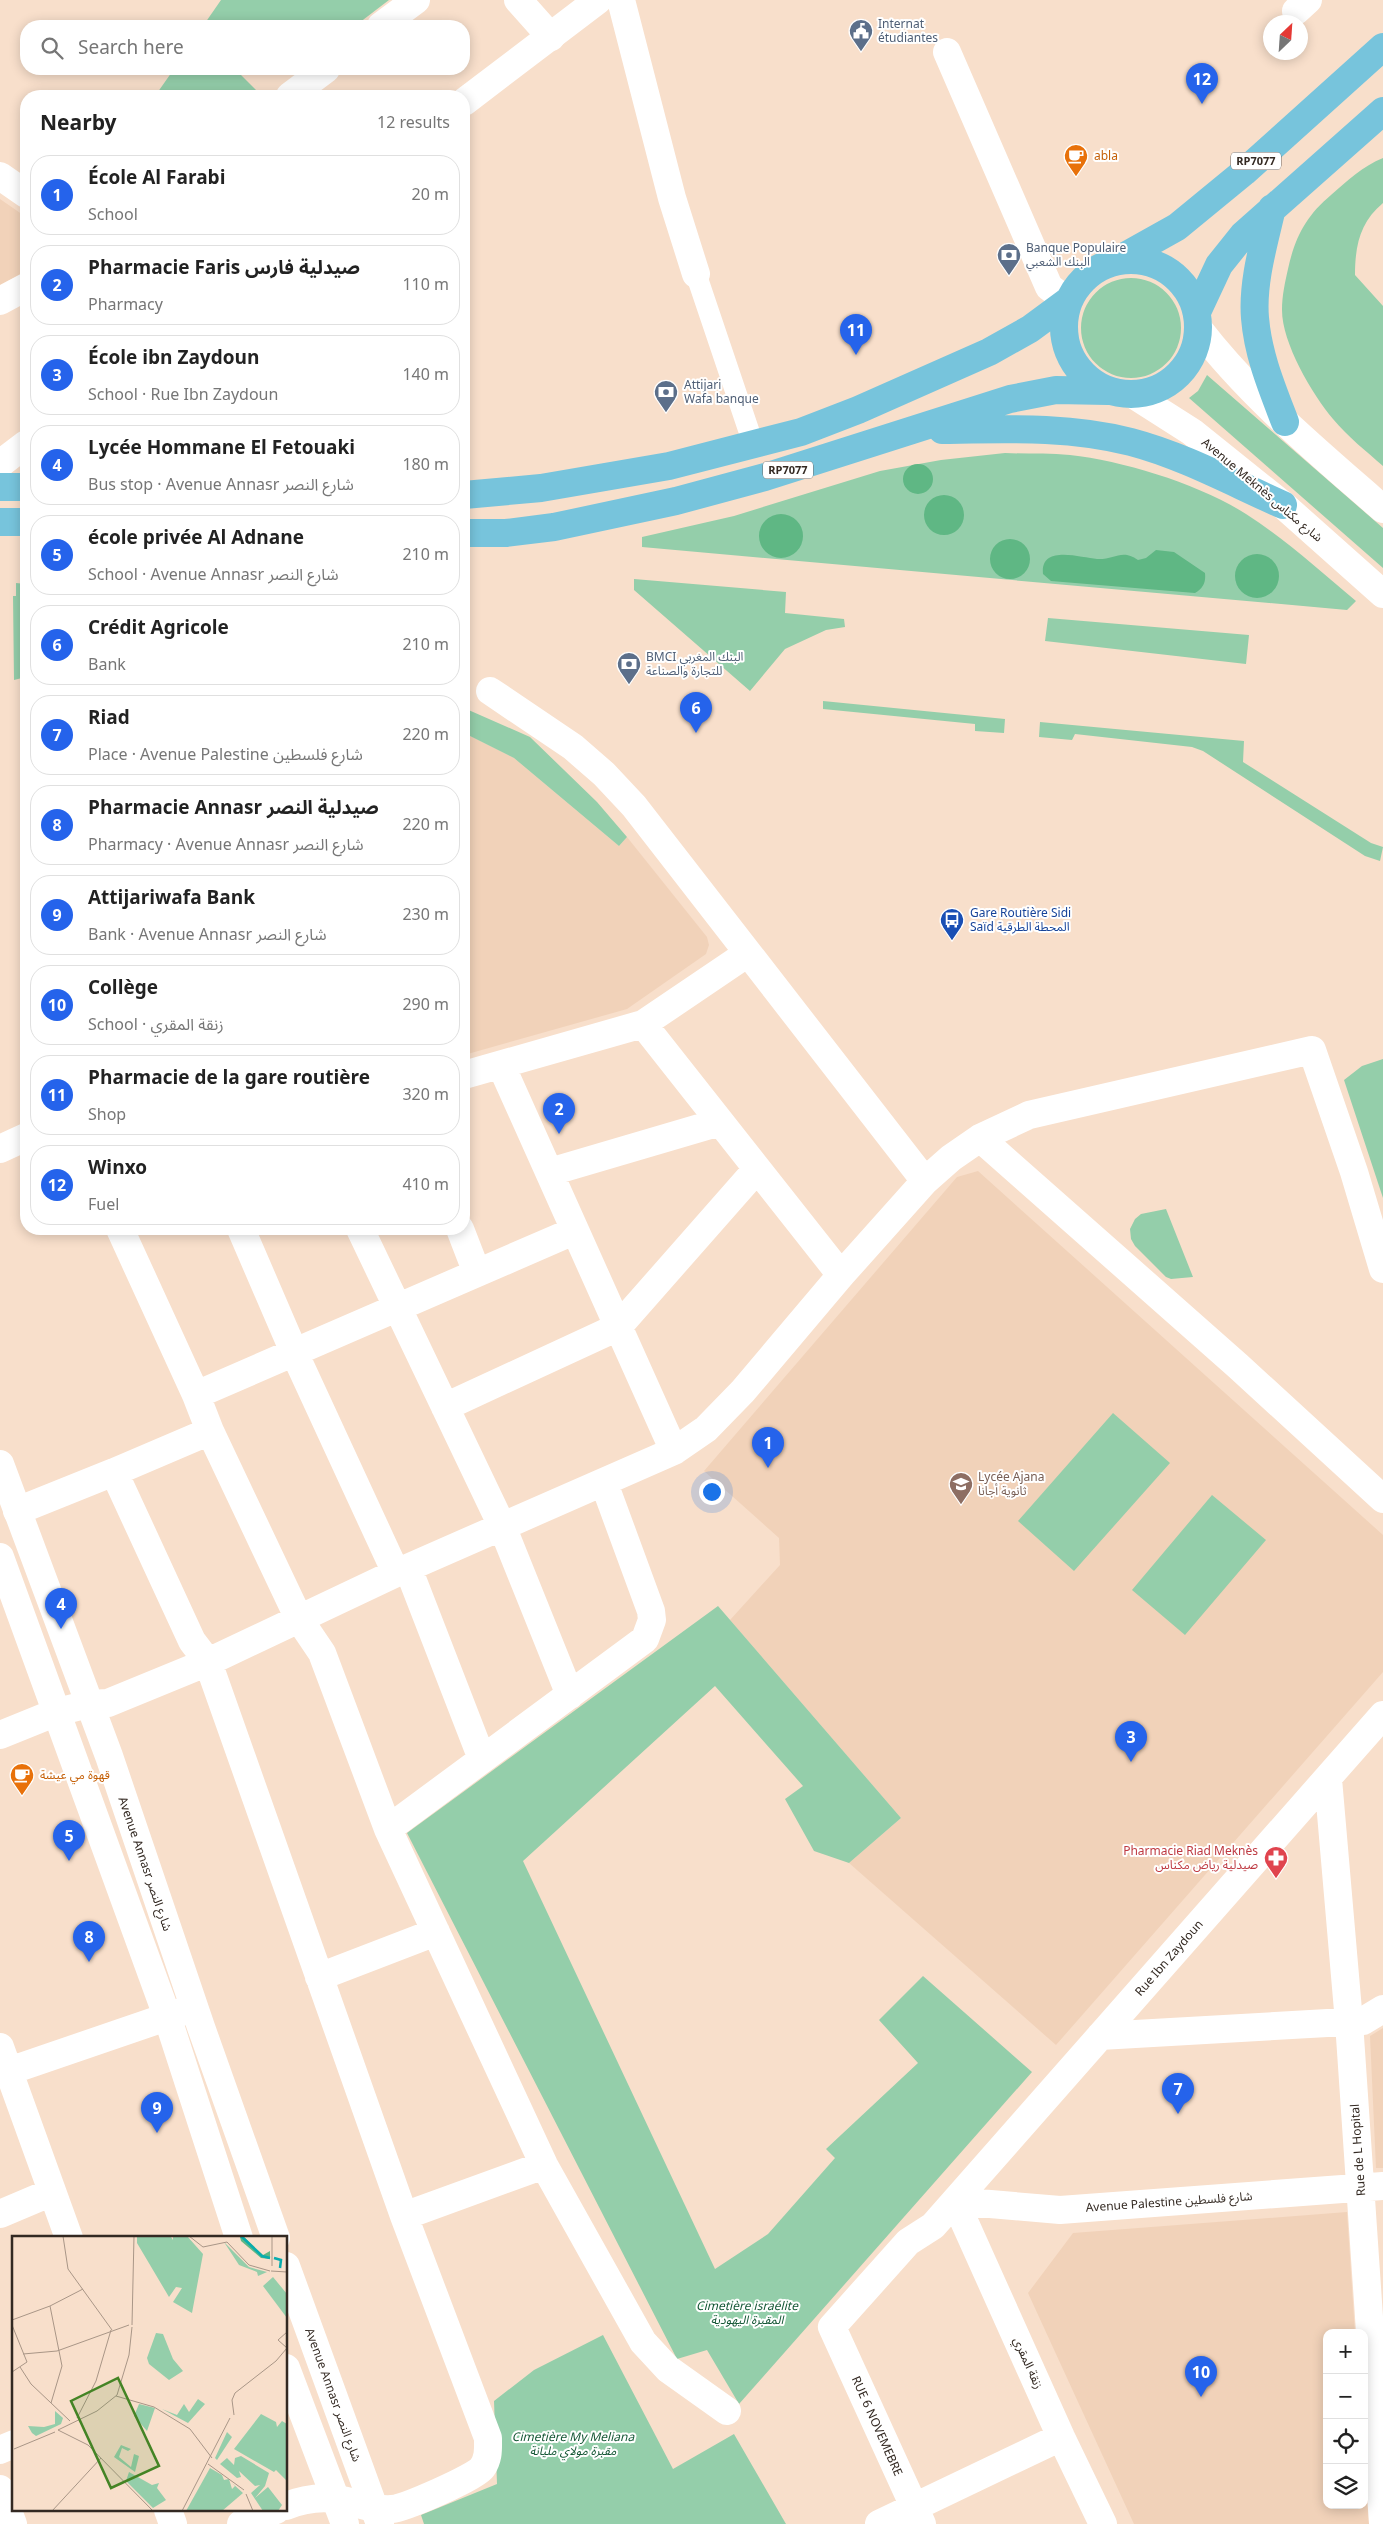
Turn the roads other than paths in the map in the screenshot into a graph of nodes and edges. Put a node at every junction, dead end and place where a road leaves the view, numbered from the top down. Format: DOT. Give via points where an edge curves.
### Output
graph roads {
  1 [pos="416,0"];
  2 [pos="518,0"];
  3 [pos="598,0"];
  4 [pos="621,0"];
  5 [pos="389,20"];
  6 [pos="551,36"];
  7 [pos="1383,47"];
  8 [pos="947,52"];
  9 [pos="318,75"];
  10 [pos="298,90"];
  11 [pos="470,97"];
  12 [pos="1383,111"];
  13 [pos="0,176"];
  14 [pos="20,190"];
  15 [pos="1272,208"];
  16 [pos="1118,260"];
  17 [pos="696,274"];
  18 [pos="20,290"];
  19 [pos="0,301"];
  20 [pos="1068,302"];
  21 [pos="1198,320"];
  22 [pos="1121,393"];
  23 [pos="1285,422"];
  24 [pos="913,430"];
  25 [pos="754,446"];
  26 [pos="20,449"];
  27 [pos="0,464"];
  28 [pos="0,487"];
  29 [pos="20,488"];
  30 [pos="470,494"];
  31 [pos="1283,505"];
  32 [pos="1383,509"];
  33 [pos="0,522"];
  34 [pos="20,522"];
  35 [pos="470,533"];
  36 [pos="1383,594"];
  37 [pos="490,691"];
  38 [pos="748,953"];
  39 [pos="643,1024"];
  40 [pos="501,1065"];
  41 [pos="470,1073"];
  42 [pos="720,1122"];
  43 [pos="980,1138"];
  44 [pos="20,1140"];
  45 [pos="0,1149"];
  46 [pos="758,1169"];
  47 [pos="550,1172"];
  48 [pos="925,1180"];
  49 [pos="574,1231"];
  50 [pos="123,1235"];
  51 [pos="243,1235"];
  52 [pos="363,1235"];
  53 [pos="462,1235"];
  54 [pos="1383,1269"];
  55 [pos="478,1273"];
  56 [pos="841,1275"];
  57 [pos="397,1308"];
  58 [pos="618,1327"];
  59 [pos="294,1352"];
  60 [pos="196,1395"];
  61 [pos="445,1407"];
  62 [pos="210,1431"];
  63 [pos="674,1451"];
  64 [pos="0,1464"];
  65 [pos="114,1472"];
  66 [pos="604,1483"];
  67 [pos="1383,1499"];
  68 [pos="17,1511"];
  69 [pos="502,1526"];
  70 [pos="0,1557"];
  71 [pos="402,1570"];
  72 [pos="300,1619"];
  73 [pos="208,1662"];
  74 [pos="570,1696"];
  75 [pos="89,1704"];
  76 [pos="57,1712"];
  77 [pos="1383,1715"];
  78 [pos="0,1735"];
  79 [pos="482,1759"];
  80 [pos="1328,1779"];
  81 [pos="388,1829"];
  82 [pos="147,1869"];
  83 [pos="117,1877"];
  84 [pos="436,1932"];
  85 [pos="319,1977"];
  86 [pos="194,2008"];
  87 [pos="1383,2009"];
  88 [pos="167,2016"];
  89 [pos="1349,2022"];
  90 [pos="1100,2036"];
  91 [pos="4,2059"];
  92 [pos="544,2165"];
  93 [pos="1372,2186"];
  94 [pos="52,2192"];
  95 [pos="955,2201"];
  96 [pos="0,2214"];
  97 [pos="404,2216"];
  98 [pos="68,2236"];
  99 [pos="238,2236"];
  100 [pos="275,2236"];
  101 [pos="288,2271"];
  102 [pos="1376,2326"];
  103 [pos="832,2327"];
  104 [pos="288,2373"];
  105 [pos="727,2411"];
  106 [pos="1061,2437"];
  107 [pos="12,2445"];
  108 [pos="0,2450"];
  109 [pos="0,2489"];
  110 [pos="335,2499"];
  111 [pos="288,2505"];
  112 [pos="1382,2507"];
  113 [pos="169,2512"];
  114 [pos="271,2512"];
  115 [pos="918,2515"];
  116 [pos="377,2516"];
  117 [pos="13,2524"];
  118 [pos="173,2524"];
  119 [pos="241,2524"];
  120 [pos="345,2524"];
  121 [pos="879,2524"];
  122 [pos="1103,2524"];
  1 -- 5 [label="street"];
  2 -- 6 [label="street"];
  3 -- 6 [label="street"];
  4 -- 17 [label="street" via="672,198"];
  6 -- 11 [label="street"];
  7 -- 16 [label="main road, RP7077" via="1244,172 1177,227"];
  8 -- 20 [label="street" via="1050,287"];
  9 -- 10 [label="street"];
  12 -- 15 [label="main road, RP7077"];
  13 -- 14 [label="street"];
  15 -- 21 [label="main road, RP7077" via="1243,235 1219,265"];
  15 -- 23 [label="main road" via="1257,285 1255,317 1260,351"];
  16 -- 20 [label="main road, RP7077" via="1091,272"];
  16 -- 21 [label="main road, RP7077" via="1148,262 1165,269 1185,287"];
  17 -- 25 [label="street"];
  18 -- 19 [label="street"];
  20 -- 22 [label="main road, RP7077" via="1063,336 1069,354 1093,383"];
  20 -- 25 [label="main road, RP7077" via="1030,329 988,352 850,413"];
  21 -- 22 [label="main road, RP7077" via="1192,355 1183,370 1158,389"];
  21 -- 23 [label="street" via="1225,363"];
  22 -- 24 [label="main road, RP7077" via="1056,390 1019,397"];
  22 -- 31 [label="street, Avenue Meknès شارع مكناس" via="1192,432"];
  23 -- 32 [label="street"];
  24 -- 31 [label="main road" via="1065,430 1131,442 1172,456"];
  24 -- 35 [label="main road, RP7077" via="766,477 676,501 554,527"];
  25 -- 30 [label="main road, RP7077" via="669,466 541,488"];
  26 -- 27 [label="street"];
  28 -- 29 [label="main road"];
  31 -- 36 [label="street, Avenue Meknès شارع مكناس"];
  33 -- 34 [label="main road"];
  37 -- 38 [label="street" via="573,747 604,774 663,842"];
  38 -- 39 [label="street"];
  38 -- 48 [label="street"];
  39 -- 40 [label="street"];
  39 -- 42 [label="street"];
  40 -- 41 [label="street"];
  40 -- 47 [label="street"];
  42 -- 46 [label="street"];
  42 -- 47 [label="street"];
  43 -- 48 [label="street"];
  43 -- 54 [label="street" via="1029,1115 1312,1050"];
  43 -- 67 [label="street"];
  44 -- 45 [label="street"];
  46 -- 56 [label="street"];
  46 -- 58 [label="street"];
  47 -- 49 [label="street"];
  48 -- 56 [label="street"];
  49 -- 55 [label="street"];
  49 -- 58 [label="street"];
  50 -- 60 [label="street"];
  51 -- 59 [label="street"];
  52 -- 57 [label="street"];
  53 -- 55 [label="street"];
  55 -- 57 [label="street"];
  56 -- 63 [label="street" via="706,1430"];
  57 -- 59 [label="street"];
  57 -- 61 [label="street"];
  58 -- 61 [label="street"];
  58 -- 63 [label="street"];
  59 -- 60 [label="street"];
  59 -- 71 [label="street"];
  60 -- 62 [label="street"];
  61 -- 69 [label="street"];
  62 -- 65 [label="street"];
  62 -- 72 [label="street"];
  63 -- 66 [label="street"];
  64 -- 68 [label="street, Avenue Annasr شارع النصر"];
  65 -- 68 [label="street"];
  65 -- 73 [label="street" via="192,1640"];
  66 -- 69 [label="street"];
  66 -- 74 [label="street" via="652,1620 644,1639"];
  68 -- 75 [label="street, Avenue Annasr شارع النصر"];
  69 -- 71 [label="street"];
  69 -- 74 [label="street"];
  70 -- 76 [label="street"];
  71 -- 72 [label="street"];
  71 -- 79 [label="street"];
  72 -- 73 [label="street"];
  72 -- 81 [label="street" via="322,1653"];
  73 -- 75 [label="street" via="108,1704"];
  73 -- 85 [label="street"];
  74 -- 79 [label="street"];
  75 -- 76 [label="street"];
  75 -- 82 [label="street, Avenue Annasr شارع النصر"];
  76 -- 78 [label="street"];
  76 -- 83 [label="street"];
  77 -- 80 [label="street, Rue Ibn Zaydoun"];
  79 -- 81 [label="street"];
  80 -- 89 [label="street, Rue de L Hopital"];
  80 -- 90 [label="street, Rue Ibn Zaydoun"];
  81 -- 84 [label="street"];
  82 -- 83 [label="street"];
  82 -- 86 [label="street, Avenue Annasr شارع النصر"];
  83 -- 88 [label="street"];
  84 -- 85 [label="street"];
  84 -- 92 [label="street"];
  85 -- 97 [label="street"];
  86 -- 88 [label="street"];
  86 -- 100 [label="street, Avenue Annasr شارع النصر"];
  87 -- 89 [label="street" via="1364,2020"];
  88 -- 91 [label="street"];
  88 -- 99 [label="street"];
  89 -- 90 [label="street"];
  89 -- 93 [label="street, Rue de L Hopital"];
  90 -- 95 [label="street, Rue Ibn Zaydoun"];
  91 -- 94 [label="street"];
  92 -- 97 [label="street"];
  92 -- 105 [label="street" via="643,2342 668,2369"];
  93 -- 95 [label="street, Avenue Palestine شارع فلسطين" via="1060,2210"];
  93 -- 102 [label="street, Rue de L Hopital"];
  94 -- 96 [label="street"];
  94 -- 98 [label="street"];
  95 -- 103 [label="street, Rue Ibn Zaydoun" via="934,2226 908,2242"];
  95 -- 106 [label="street, زنقة المقري"];
  97 -- 116 [label="street" via="488,2438 488,2454 481,2470 409,2506"];
  101 -- 116 [label="street, Avenue Annasr شارع النصر"];
  102 -- 112 [label="street, Rue de L Hopital"];
  103 -- 115 [label="street, RUE 6 NOVEMEBRE"];
  104 -- 110 [label="street"];
  106 -- 115 [label="street"];
  106 -- 122 [label="street, زنقة المقري"];
  107 -- 108 [label="street"];
  109 -- 117 [label="street"];
  110 -- 111 [label="street"];
  110 -- 116 [label="street"];
  110 -- 120 [label="street"];
  113 -- 118 [label="street"];
  114 -- 119 [label="street"];
  115 -- 121 [label="street"];
}
